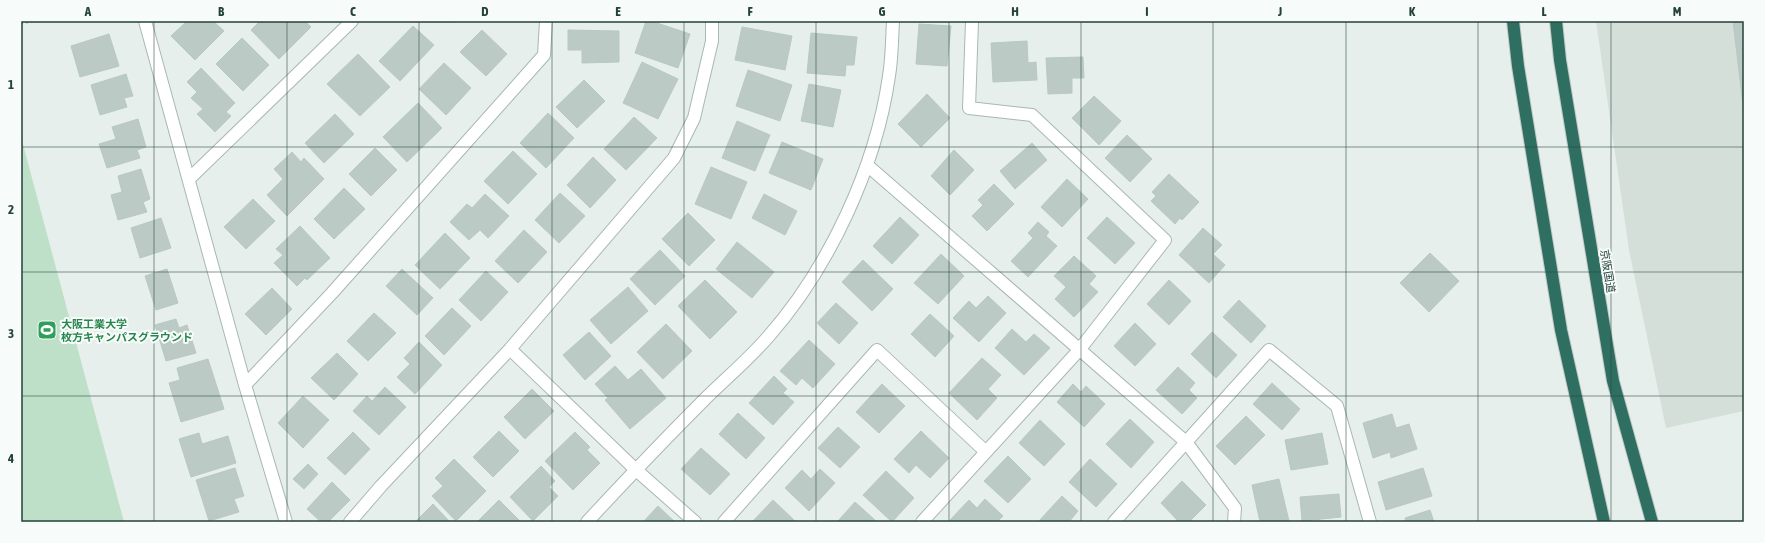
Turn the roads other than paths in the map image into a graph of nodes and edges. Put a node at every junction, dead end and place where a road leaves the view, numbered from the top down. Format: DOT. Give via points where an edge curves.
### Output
graph roads {
  1 [pos="145,21"];
  2 [pos="352,21"];
  3 [pos="546,21"];
  4 [pos="712,21"];
  5 [pos="893,21"];
  6 [pos="972,21"];
  7 [pos="1513,21"];
  8 [pos="1556,21"];
  9 [pos="867,165"];
  10 [pos="189,179"];
  11 [pos="510,349"];
  12 [pos="1080,349"];
  13 [pos="245,385"];
  14 [pos="1186,442"];
  15 [pos="986,452"];
  16 [pos="635,469"];
  17 [pos="286,522"];
  18 [pos="350,522"];
  19 [pos="587,522"];
  20 [pos="695,522"];
  21 [pos="724,522"];
  22 [pos="922,522"];
  23 [pos="1114,522"];
  24 [pos="1234,522"];
  25 [pos="1370,522"];
  26 [pos="1604,522"];
  27 [pos="1652,522"];
  1 -- 10 [label="street"];
  2 -- 10 [label="street"];
  3 -- 13 [label="street" via="544,55 332,293"];
  4 -- 11 [label="street" via="712,41 694,118 674,158"];
  5 -- 9 [label="street" via="889,75"];
  6 -- 12 [label="street" via="969,108 1032,115 1165,240"];
  7 -- 26 [label="highway" via="1561,330"];
  8 -- 27 [label="highway, 京阪国道" via="1560,60 1613,381"];
  9 -- 12 [label="street"];
  9 -- 16 [label="street" via="830,247 801,294 768,337"];
  10 -- 13 [label="street"];
  11 -- 16 [label="street"];
  11 -- 18 [label="street"];
  12 -- 14 [label="street"];
  12 -- 15 [label="street"];
  13 -- 17 [label="street"];
  14 -- 23 [label="street"];
  14 -- 24 [label="street" via="1235,508"];
  14 -- 25 [label="street" via="1269,350 1337,406"];
  15 -- 21 [label="street" via="877,350"];
  15 -- 22 [label="street"];
  16 -- 19 [label="street"];
  16 -- 20 [label="street"];
}
